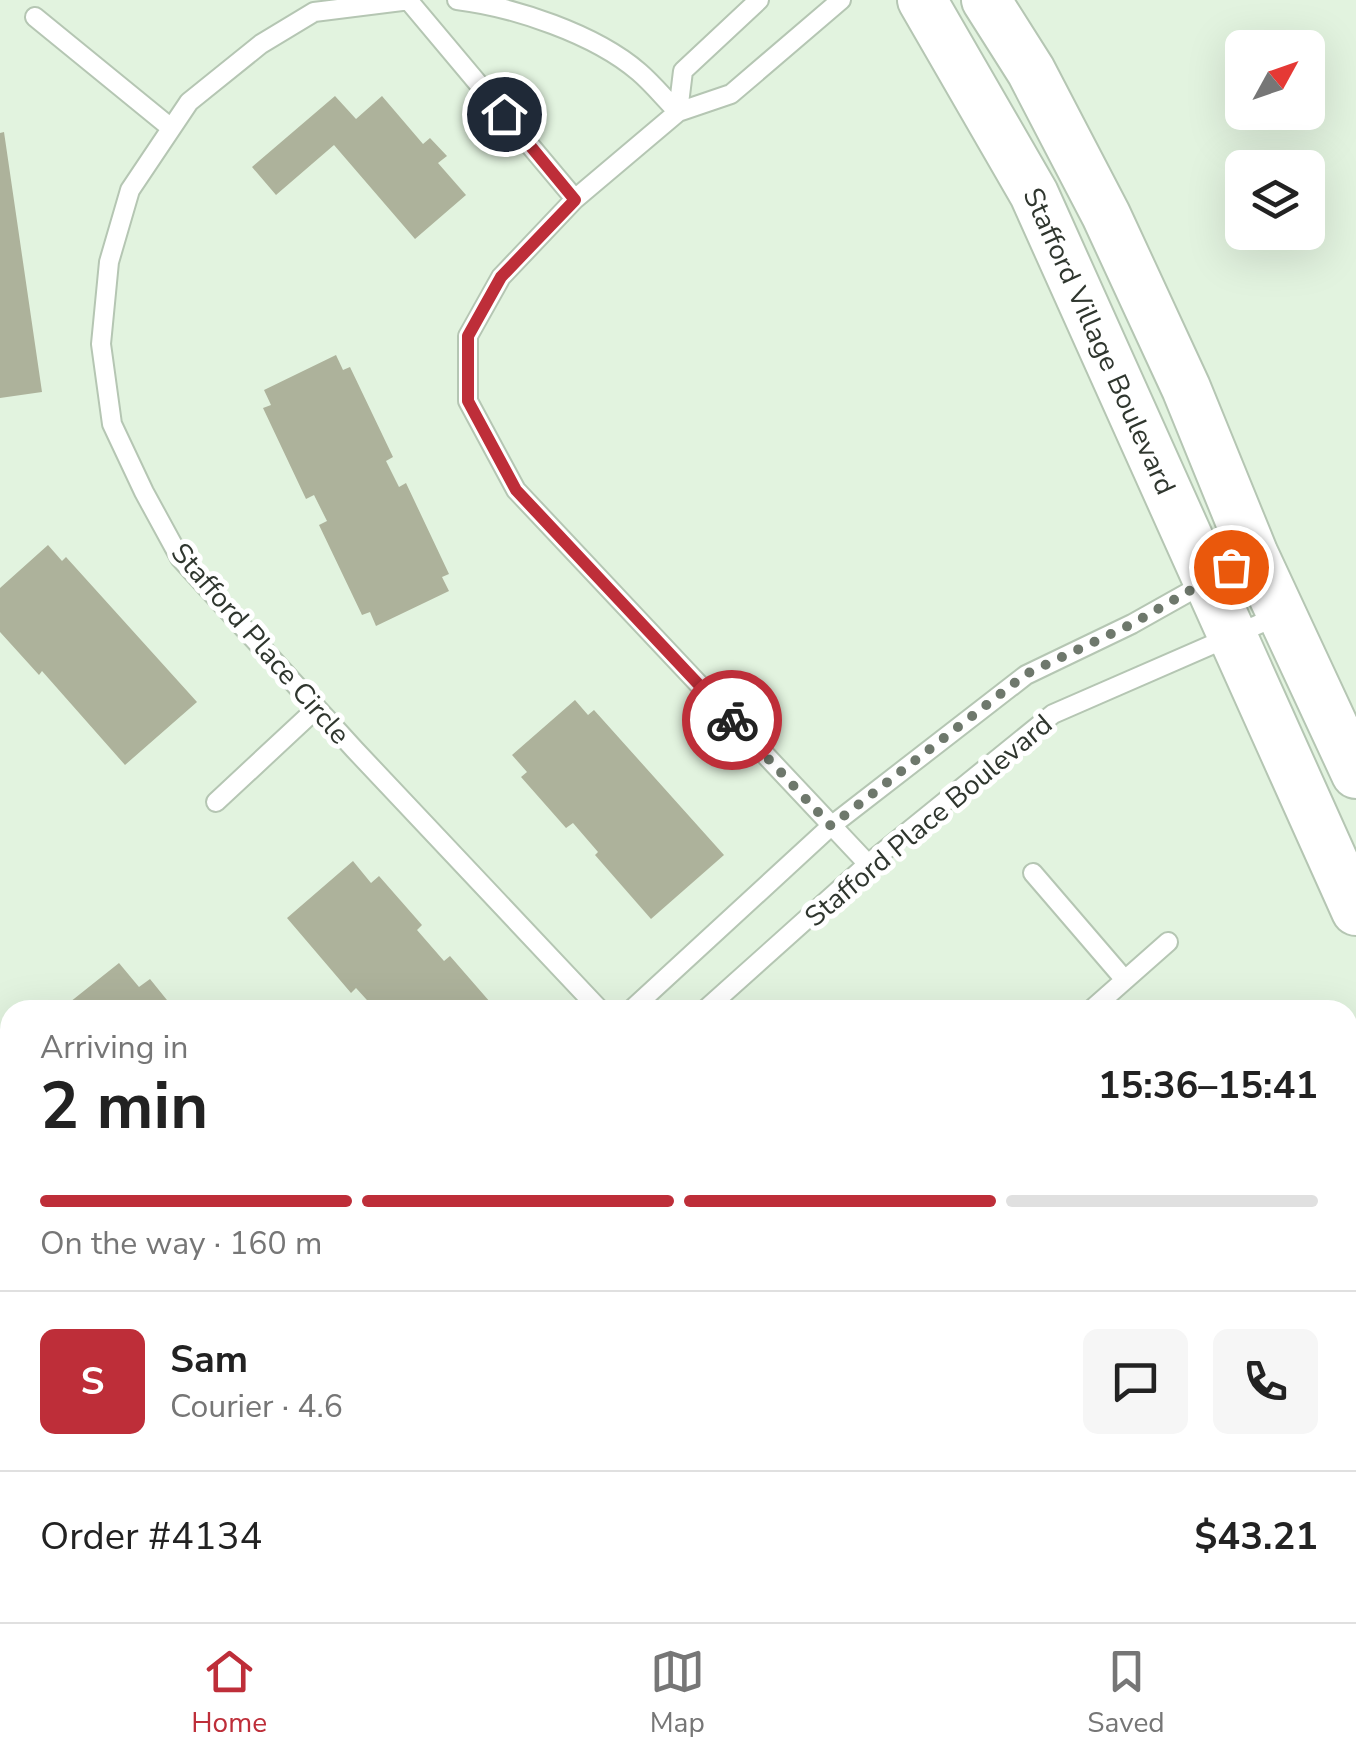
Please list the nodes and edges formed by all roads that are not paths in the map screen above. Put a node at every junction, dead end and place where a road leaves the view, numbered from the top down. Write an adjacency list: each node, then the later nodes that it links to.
1 (409, 0): 9 (lane, Stafford Place Circle); 10 (lane, Stafford Place Circle)
2 (457, 0): 8 (lane)
3 (760, 0): 8 (lane)
4 (842, 0): 8 (lane)
5 (922, 0): 12 (main road, Stafford Village Boulevard)
6 (986, 0): 11 (main road, Stafford Village Boulevard)
7 (35, 17): 9 (lane)
8 (678, 112): 10 (lane)
9 (171, 128): 15 (lane, Stafford Place Circle)
10 (575, 200): 18 (lane)
11 (1254, 556): 12 (lane, Stafford Place Boulevard); 13 (main road, Stafford Village Boulevard)
12 (1208, 579): 14 (main road, Stafford Village Boulevard); 18 (lane, Stafford Place Boulevard)
13 (1281, 614): 14 (lane, Stafford Place Boulevard); 16 (main road, Stafford Village Boulevard)
14 (1232, 634): 19 (lane, Stafford Place Boulevard); 21 (main road, Stafford Village Boulevard)
15 (317, 708): 17 (lane); 24 (lane, Stafford Place Circle)
16 (1356, 774)
17 (216, 802)
18 (831, 826): 19 (lane); 25 (lane, Stafford Place Boulevard)
19 (868, 864): 26 (lane, Stafford Place Boulevard)
20 (1032, 873): 23 (lane)
21 (1356, 911)
22 (1168, 942): 23 (lane)
23 (1125, 980): 27 (lane)
24 (591, 1000)
25 (642, 1000)
26 (716, 1000)
27 (1102, 1000)

